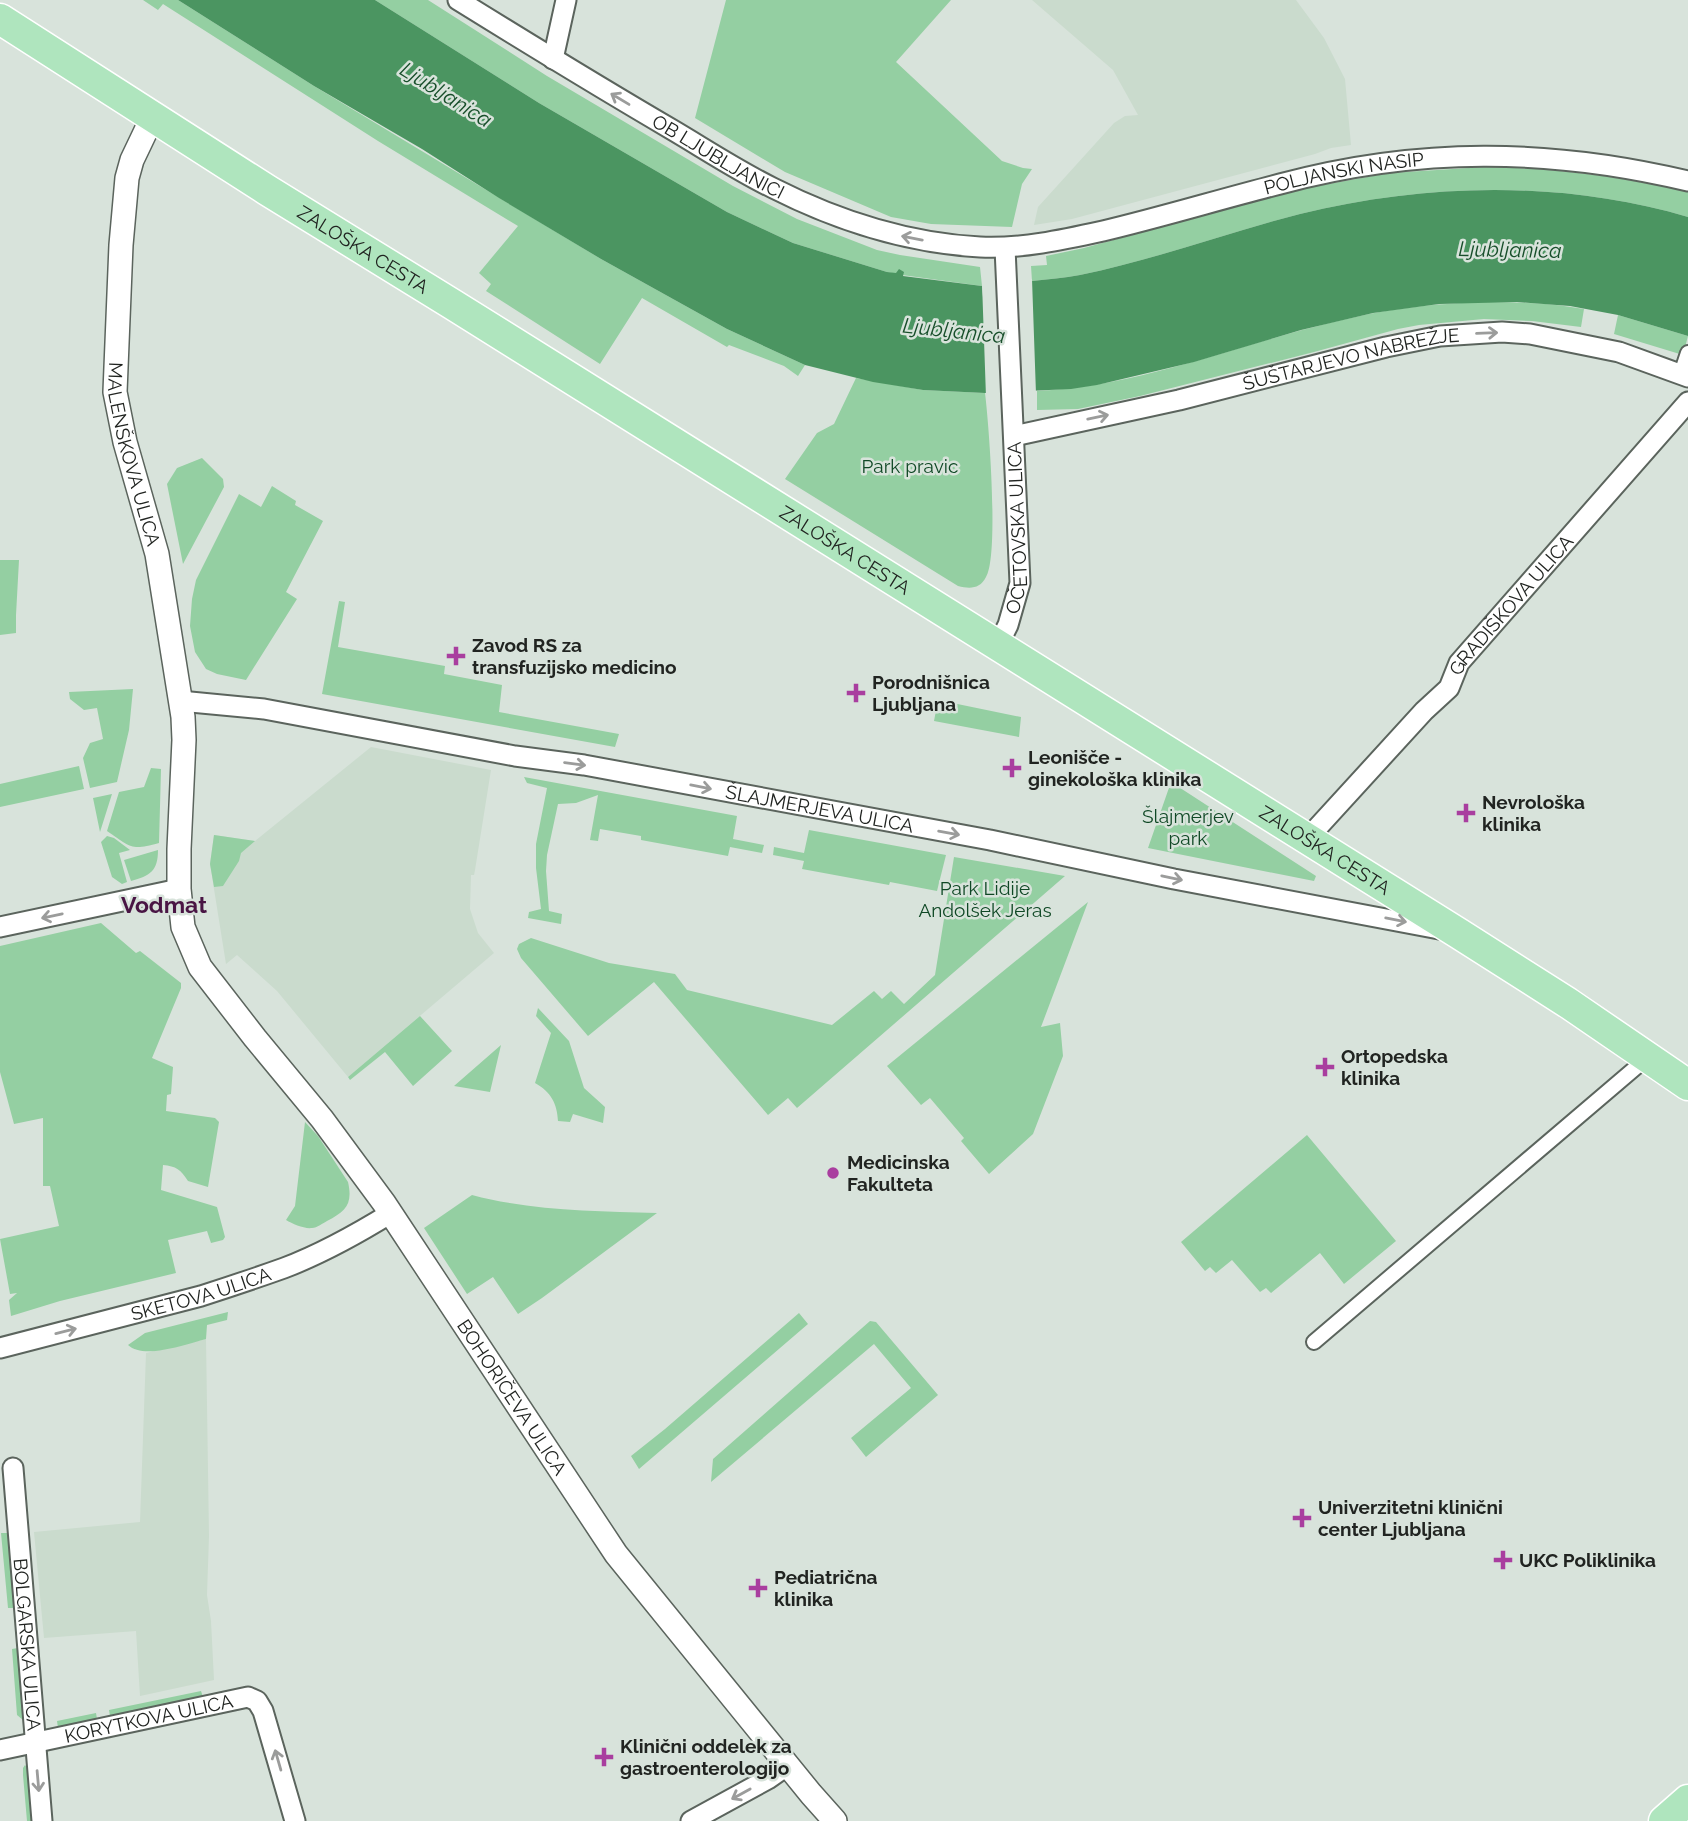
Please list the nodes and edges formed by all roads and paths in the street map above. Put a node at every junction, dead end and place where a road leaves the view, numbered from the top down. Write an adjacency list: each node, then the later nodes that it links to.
1 (458, 0): 4 (street, OB LJUBLJANICI)
2 (566, 0): 4 (street)
3 (0, 19): 5 (main road, ZALOŠKA CESTA)
4 (553, 59): 7 (street, OB LJUBLJANICI, one-way to 4)
5 (153, 116): 11 (main road, ZALOŠKA CESTA); 12 (street, MALENŠKOVA ULICA)
6 (1688, 181): 7 (street, POLJANSKI NASIP)
7 (1005, 248): 10 (street, OČETOVSKA ULICA)
8 (1686, 365): 10 (street, ŠUŠTARJEVO NABREŽJE, one-way to 8)
9 (1688, 402): 13 (street, GRADIŠKOVA ULICA)
10 (1014, 436): 11 (street, OČETOVSKA ULICA)
11 (998, 645): 13 (main road, ZALOŠKA CESTA)
12 (180, 701): 14 (street, MALENŠKOVA ULICA); 16 (street, ŠLAJMERJEVA ULICA, one-way to 16)
13 (1307, 839): 16 (main road, ZALOŠKA CESTA)
14 (179, 889): 15 (street, one-way to 15); 19 (street, BOHORIČEVA ULICA)
15 (0, 927)
16 (1458, 933): 17 (main road, ZALOŠKA CESTA)
17 (1647, 1058): 18 (main road, ZALOŠKA CESTA); 20 (street)
18 (1688, 1085)
19 (391, 1213): 21 (street, SKETOVA ULICA, one-way to 19); 25 (street, BOHORIČEVA ULICA)
20 (1314, 1342)
21 (0, 1348)
22 (13, 1468): 23 (street, BOLGARSKA ULICA)
23 (35, 1742): 24 (street, KORYTKOVA ULICA); 27 (street, BOLGARSKA ULICA, one-way to 27); 28 (street, KORYTKOVA ULICA, one-way to 23)
24 (0, 1749)
25 (788, 1765): 29 (street, one-way to 29); 30 (street, BOHORIČEVA ULICA)
26 (1688, 1800): 31 (main road)
27 (42, 1821)
28 (295, 1821)
29 (691, 1821)
30 (835, 1821)
31 (1664, 1821)

